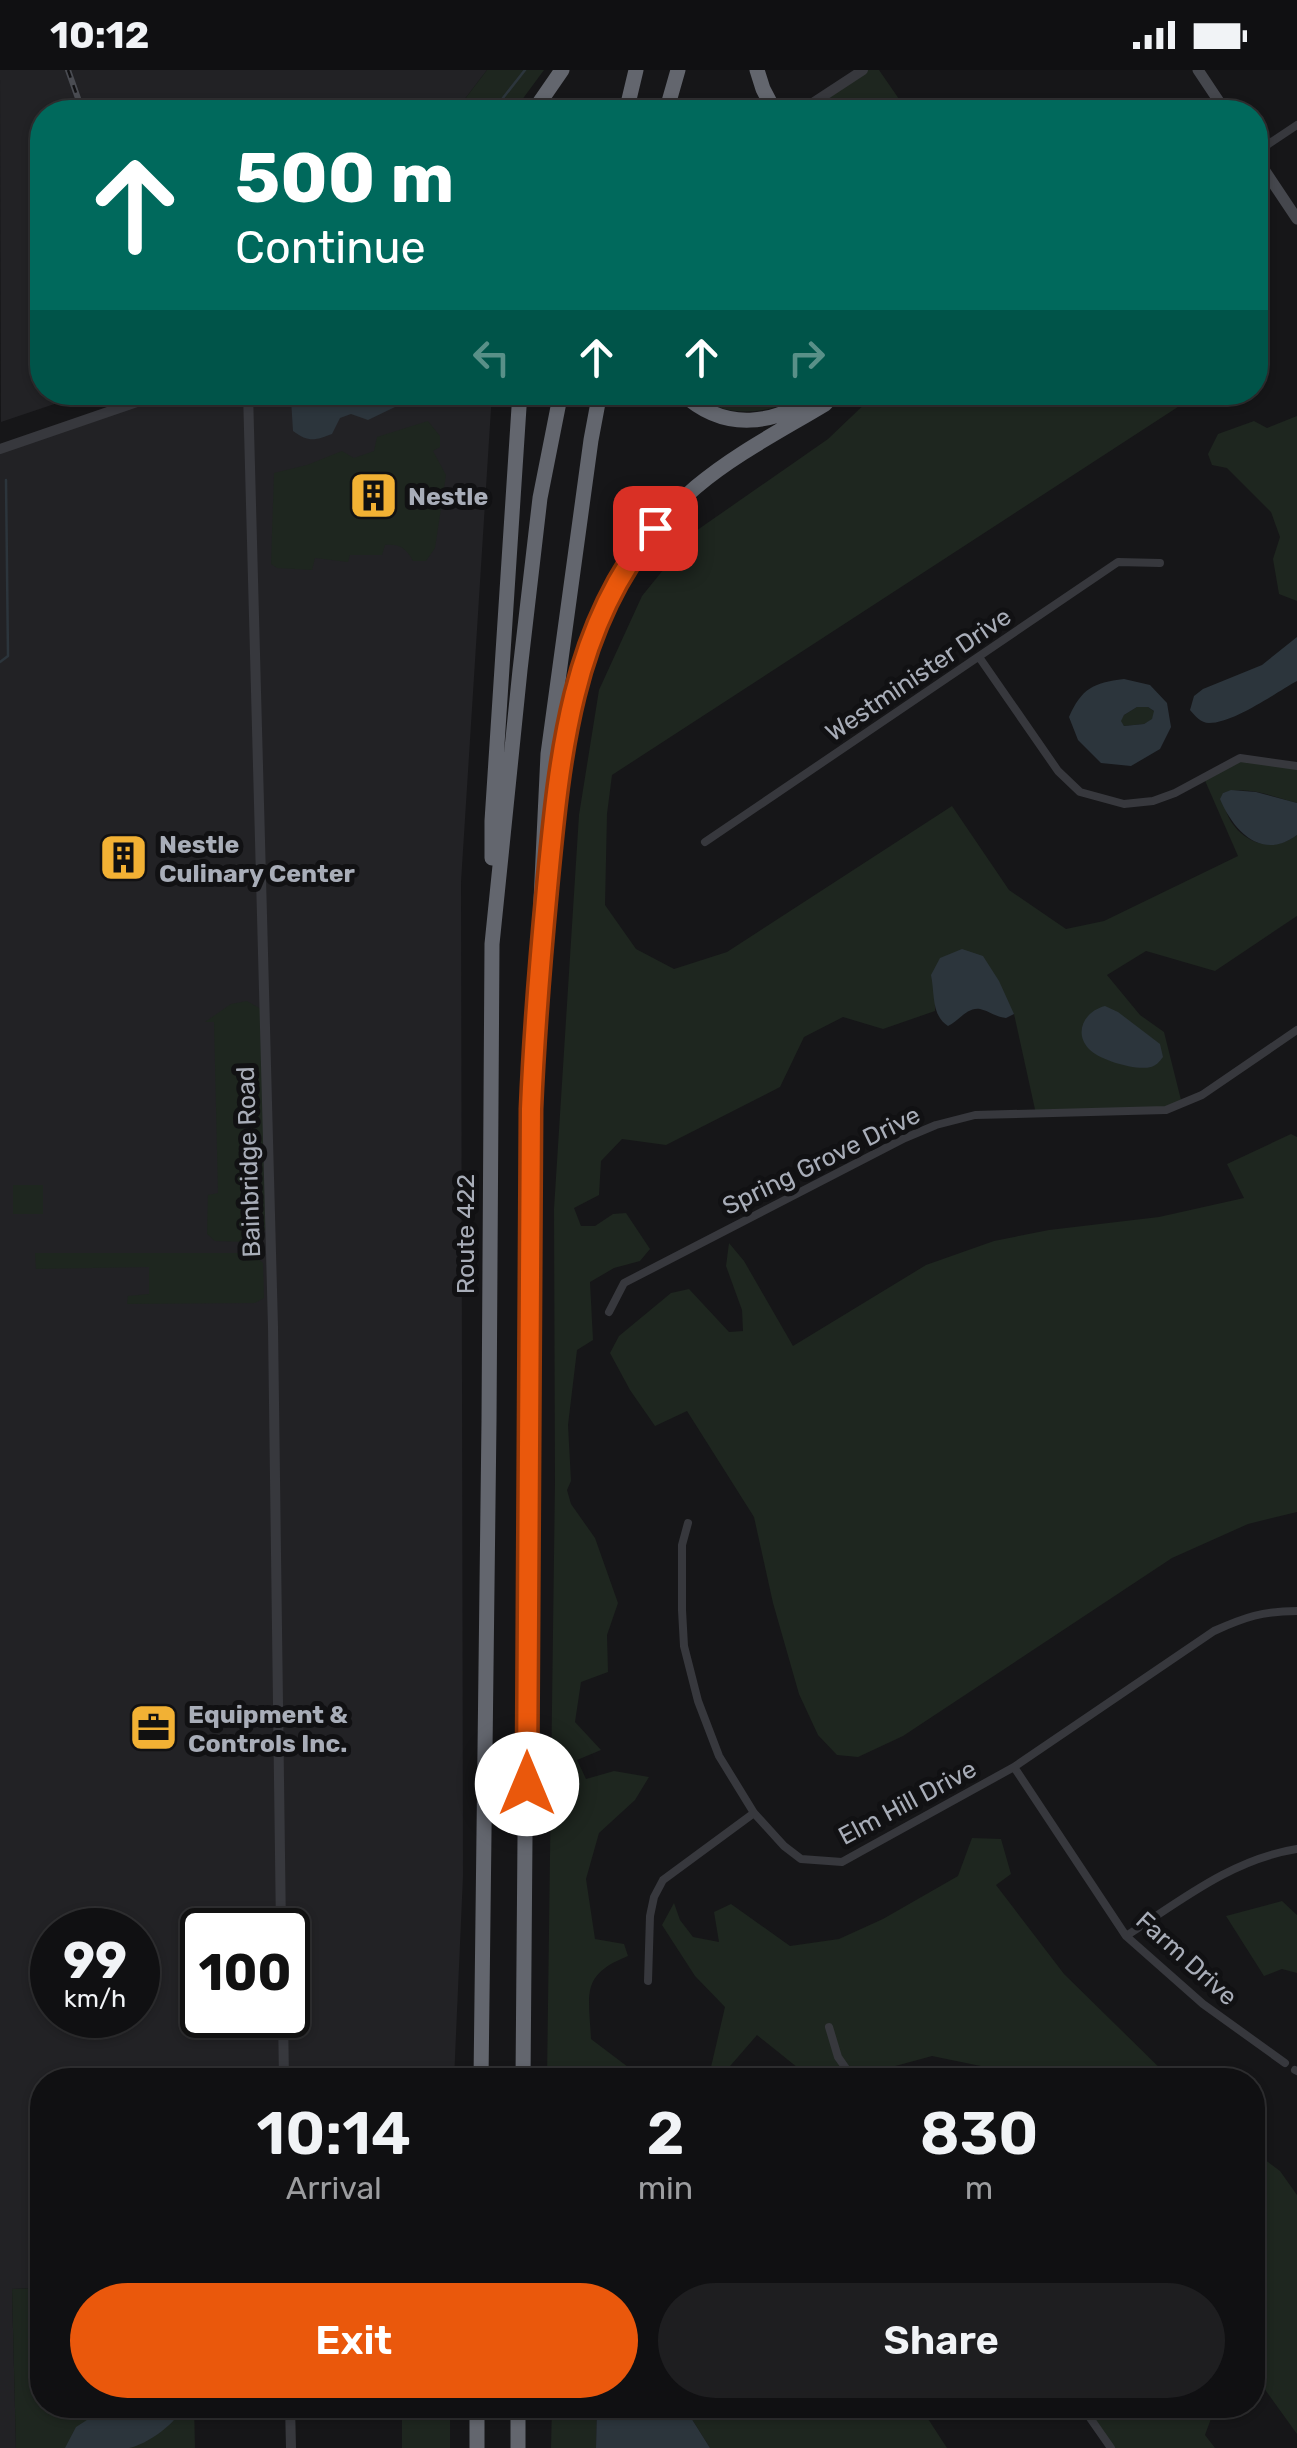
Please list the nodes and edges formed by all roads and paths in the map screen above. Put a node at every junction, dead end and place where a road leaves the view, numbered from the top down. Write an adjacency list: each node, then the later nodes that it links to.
1 (562, 70): 7 (highway)
2 (636, 70): 8 (highway)
3 (758, 70): 10 (highway)
4 (863, 70): 11 (street)
5 (1198, 70): 12 (main road)
6 (677, 73): 9 (highway)
7 (541, 100)
8 (629, 100)
9 (671, 100)
10 (768, 100)
11 (817, 100)
12 (1218, 100)
13 (1297, 125): 14 (street)
14 (1268, 146)
15 (1268, 175): 16 (main road)
16 (1297, 219)
17 (128, 405): 25 (street)
18 (248, 405): 39 (street, Bainbridge Road)
19 (519, 405): 30 (highway)
20 (558, 405): 30 (highway, Route 422)
21 (598, 405): 31 (highway)
22 (694, 405): 23 (highway)
23 (804, 405)
24 (823, 405): 31 (highway)
25 (0, 449)
26 (1160, 563): 27 (street, Westminister Drive)
27 (979, 656): 28 (street); 29 (street, Westminister Drive)
28 (1297, 766)
29 (705, 842)
30 (492, 944): 46 (highway, Route 422)
31 (535, 1019): 47 (highway)
32 (1297, 1030): 33 (street, Spring Grove Drive)
33 (609, 1312)
34 (688, 1523): 37 (street, Elm Hill Drive)
35 (1297, 1611): 36 (street, Elm Hill Drive)
36 (1014, 1767): 37 (street, Elm Hill Drive); 40 (street, Farm Drive)
37 (754, 1813): 41 (street)
38 (1297, 1849): 40 (street)
39 (281, 1908)
40 (1126, 1936): 44 (street, Farm Drive)
41 (648, 1981)
42 (829, 2028): 48 (street)
43 (283, 2038): 45 (street)
44 (1286, 2063)
45 (284, 2068)
46 (482, 2068)
47 (523, 2068)
48 (846, 2068)
49 (290, 2418): 53 (street)
50 (478, 2418): 54 (highway)
51 (518, 2418): 55 (highway)
52 (1090, 2418): 56 (street)
53 (291, 2448)
54 (477, 2448)
55 (518, 2448)
56 (1110, 2448)

